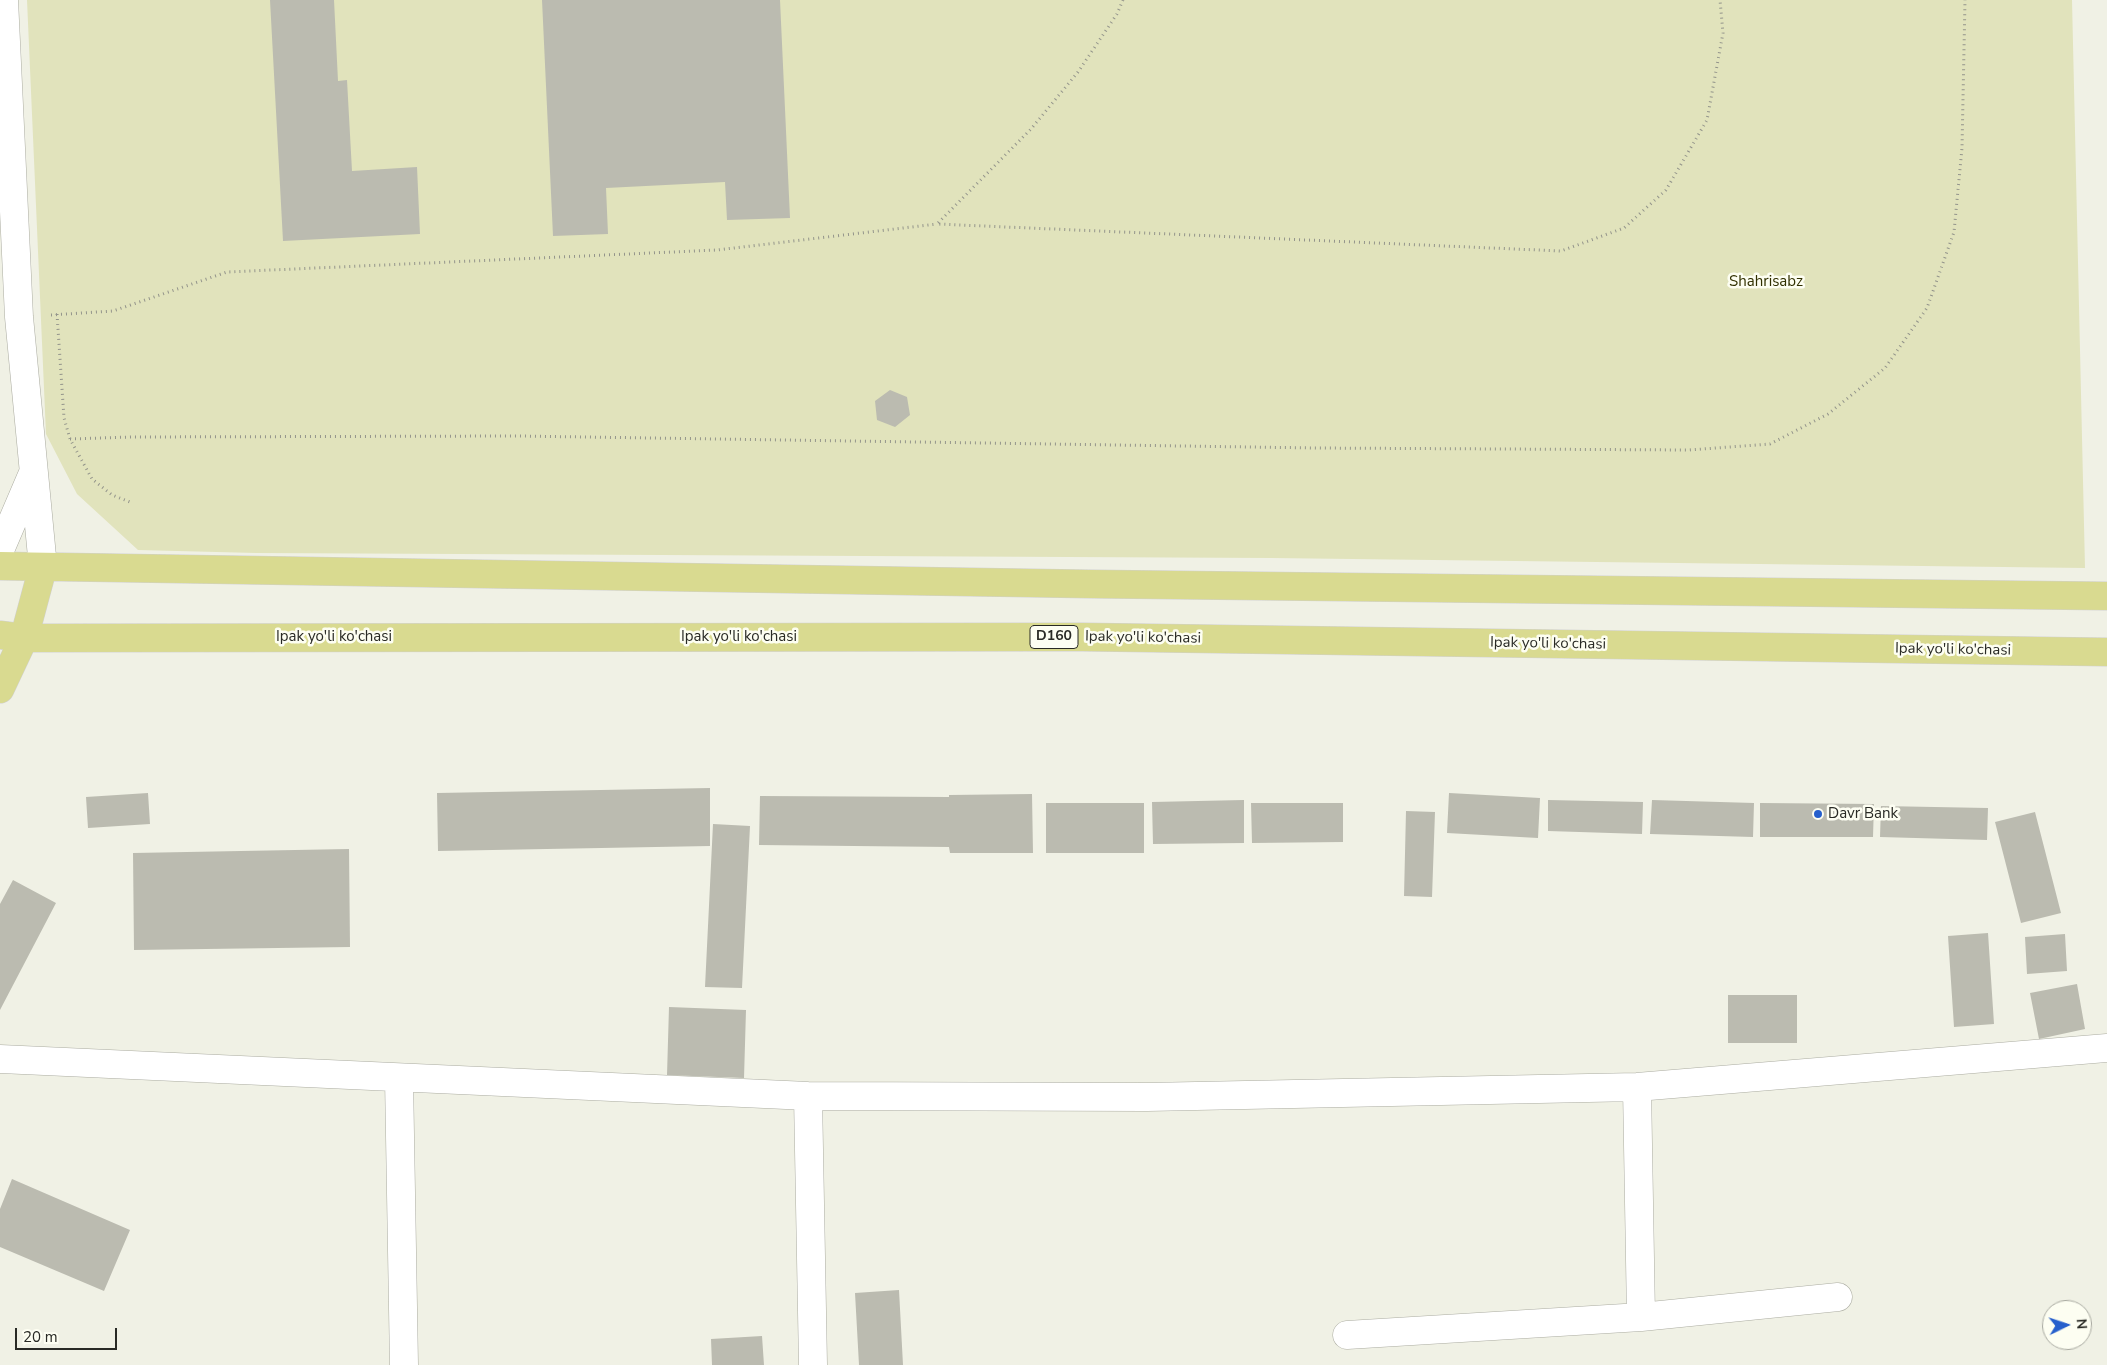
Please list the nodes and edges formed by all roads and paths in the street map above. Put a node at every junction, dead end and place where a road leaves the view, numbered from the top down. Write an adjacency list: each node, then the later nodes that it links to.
1 (4, 0): 7 (street)
2 (1123, 0): 5 (path)
3 (1720, 0): 5 (path)
4 (1966, 0): 8 (path)
5 (937, 224): 6 (path)
6 (58, 314): 7 (path); 8 (path)
7 (20, 317): 9 (street)
8 (70, 439): 10 (path)
9 (34, 469): 11 (street); 13 (street)
10 (130, 502)
11 (0, 550)
12 (0, 566): 13 (main road)
13 (43, 566): 14 (main road); 15 (main road)
14 (2107, 596)
15 (12, 636): 16 (main road, Ipak yo'li ko'chasi / D160); 17 (main road)
16 (2107, 652)
17 (0, 689)
18 (2107, 1048): 21 (street)
19 (0, 1060): 20 (street)
20 (399, 1078): 22 (street); 26 (street)
21 (1637, 1087): 22 (street); 24 (street)
22 (808, 1096): 27 (street)
23 (1838, 1297): 24 (street)
24 (1641, 1317): 25 (street)
25 (1347, 1335)
26 (404, 1365)
27 (813, 1365)

